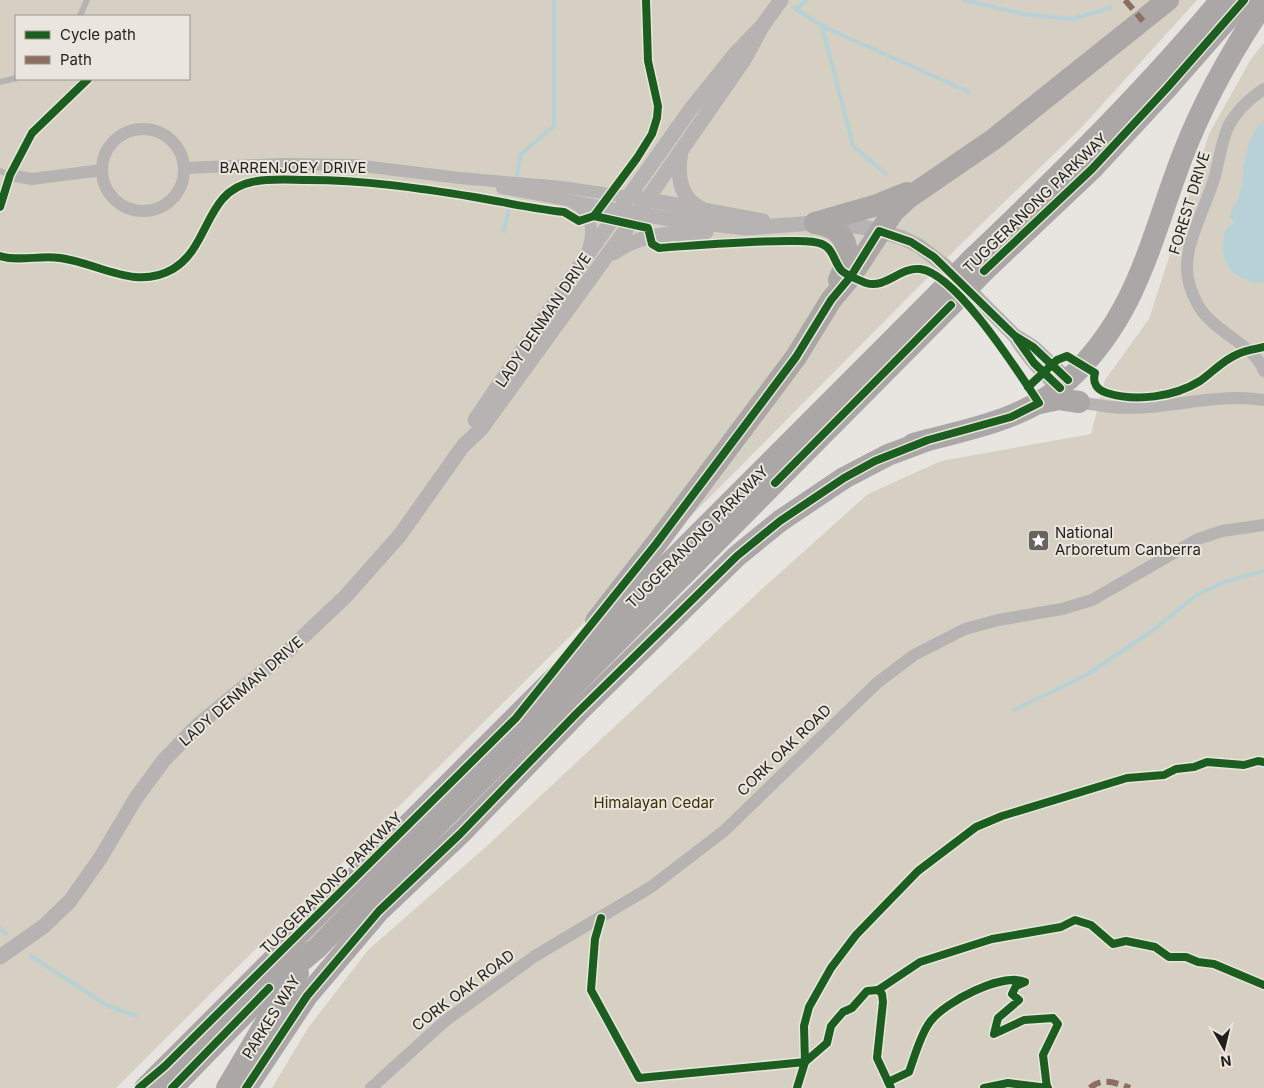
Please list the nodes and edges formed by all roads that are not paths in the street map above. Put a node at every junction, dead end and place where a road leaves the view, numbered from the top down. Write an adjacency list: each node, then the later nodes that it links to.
1 (87, 0): 7 (lane)
2 (781, 0): 8 (street, LADY DENMAN DRIVE)
3 (1168, 0): 16 (highway)
4 (1222, 0): 29 (highway, TUGGERANONG PARKWAY)
5 (1244, 0): 29 (highway, TUGGERANONG PARKWAY)
6 (1264, 3): 33 (highway)
7 (80, 15)
8 (763, 25): 12 (street, LADY DENMAN DRIVE); 18 (street, LADY DENMAN DRIVE)
9 (15, 78): 10 (lane)
10 (0, 82)
11 (1264, 89): 32 (street, FOREST DRIVE)
12 (681, 150): 19 (street, LADY DENMAN DRIVE); 21 (street)
13 (185, 168): 14 (street); 14 (street); 17 (street, BARRENJOEY DRIVE)
14 (102, 170): 15 (street)
15 (5, 173)
16 (938, 177): 24 (highway); 26 (highway)
17 (460, 178): 18 (street, BARRENJOEY DRIVE); 20 (street, BARRENJOEY DRIVE)
18 (630, 197): 19 (street); 22 (street, LADY DENMAN DRIVE)
19 (646, 200): 21 (street); 23 (street, LADY DENMAN DRIVE)
20 (568, 201): 22 (street, BARRENJOEY DRIVE); 28 (street)
21 (703, 209): 24 (street)
22 (621, 210): 23 (street, BARRENJOEY DRIVE); 28 (street, LADY DENMAN DRIVE)
23 (638, 213): 25 (street); 27 (street, LADY DENMAN DRIVE)
24 (805, 223): 25 (street); 26 (street); 31 (highway)
25 (762, 228): 27 (street)
26 (879, 231): 31 (highway); 33 (street)
27 (605, 258): 38 (street, LADY DENMAN DRIVE)
28 (583, 261): 38 (street, LADY DENMAN DRIVE)
29 (978, 265): 30 (highway, TUGGERANONG PARKWAY, bridge)
30 (945, 299): 40 (highway, TUGGERANONG PARKWAY); 41 (highway, TUGGERANONG PARKWAY)
31 (831, 300): 41 (highway)
32 (1264, 371)
33 (1064, 384): 35 (highway); 36 (street); 36 (street)
34 (1264, 397): 36 (street)
35 (1039, 404): 36 (highway); 37 (highway)
36 (1088, 404)
37 (928, 440): 40 (highway); 49 (highway)
38 (463, 446): 43 (street, LADY DENMAN DRIVE)
39 (1264, 525): 50 (street, CORK OAK ROAD)
40 (580, 678): 42 (highway, TUGGERANONG PARKWAY)
41 (516, 718): 44 (highway, TUGGERANONG PARKWAY)
42 (317, 948): 47 (highway); 48 (highway, PARKES WAY)
43 (0, 956)
44 (165, 1066): 45 (highway); 46 (highway)
45 (140, 1088)
46 (145, 1088)
47 (172, 1088)
48 (227, 1088)
49 (246, 1088)
50 (370, 1088)

